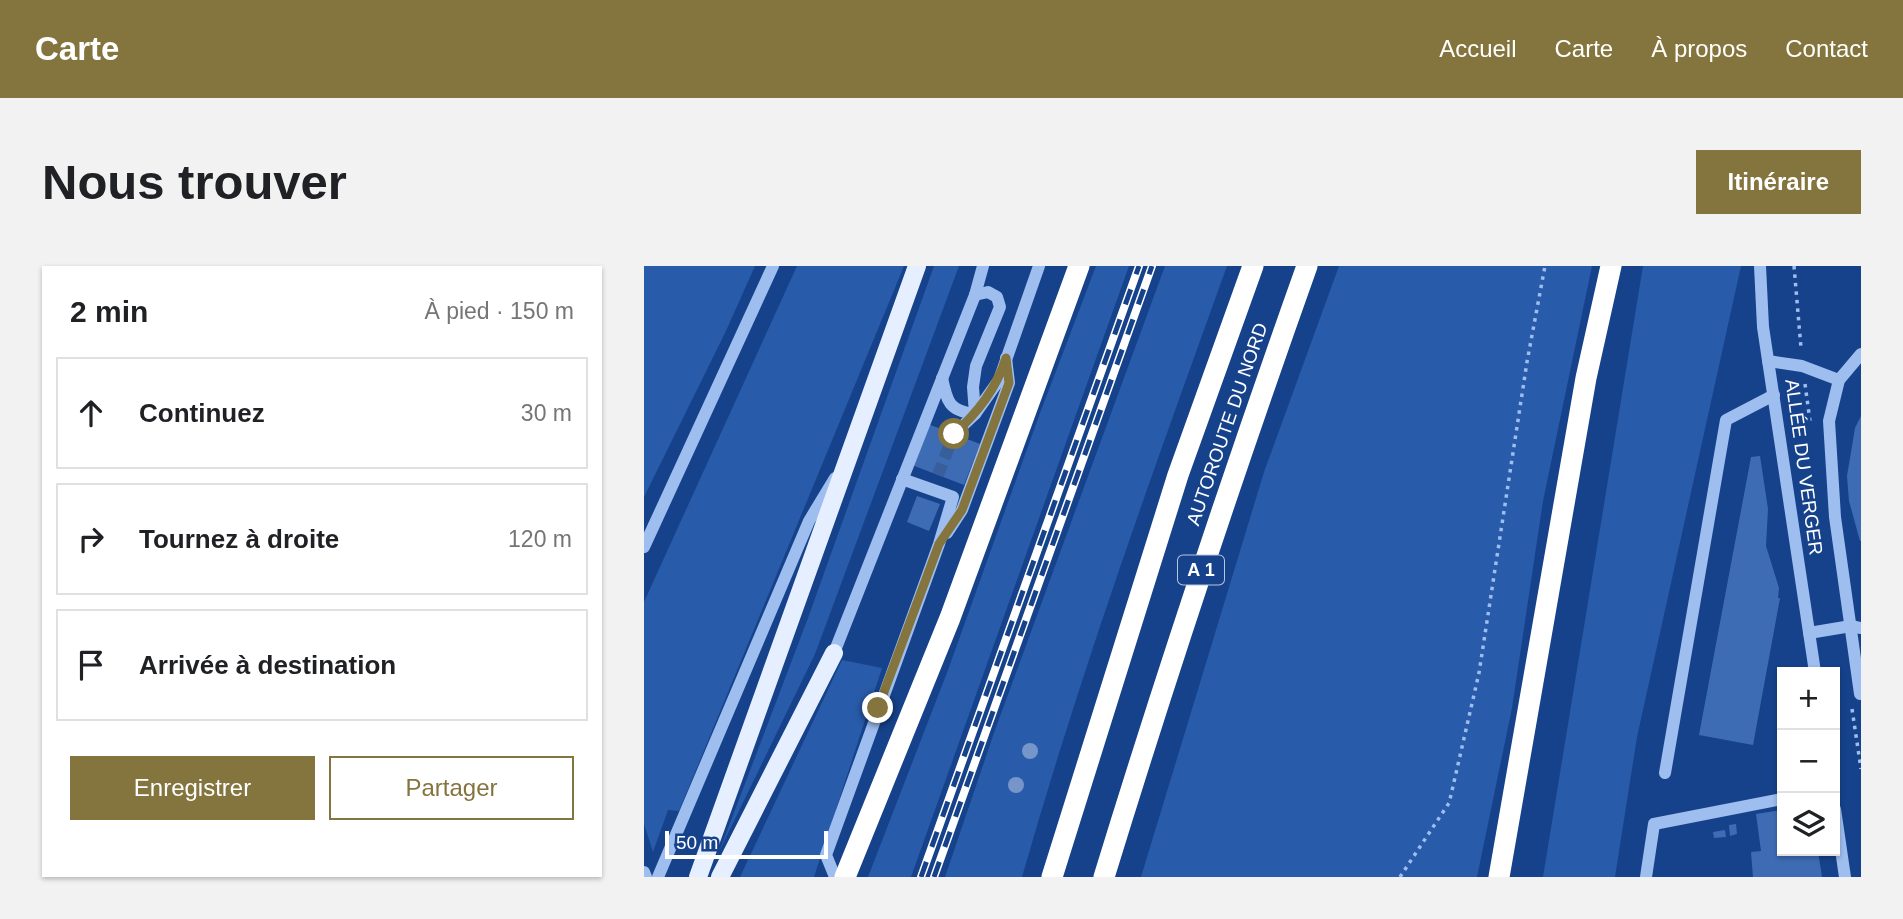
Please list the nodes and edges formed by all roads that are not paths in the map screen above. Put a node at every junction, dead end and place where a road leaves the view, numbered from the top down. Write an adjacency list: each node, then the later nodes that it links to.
1 (773, 266): 24 (street)
2 (918, 266): 19 (main road)
3 (983, 266): 10 (street)
4 (1039, 266): 12 (street)
5 (1079, 266): 37 (highway)
6 (1253, 266): 38 (highway, AUTOROUTE DU NORD / A 1)
7 (1307, 266): 39 (highway, AUTOROUTE DU NORD / A 1)
8 (1611, 266): 40 (highway)
9 (1760, 266): 13 (street, ALLÉE DU VERGER)
10 (975, 295): 14 (street); 17 (street)
11 (1861, 354): 15 (street)
12 (1006, 358): 17 (street); 23 (street)
13 (1768, 361): 15 (street); 16 (street, ALLÉE DU VERGER)
14 (942, 377): 17 (street); 21 (street)
15 (1839, 380): 25 (street)
16 (1774, 395): 26 (street, ALLÉE DU VERGER); 30 (street)
17 (975, 414): 18 (street)
18 (954, 434)
19 (851, 453): 33 (street); 34 (main road)
20 (938, 475): 22 (street)
21 (902, 479): 22 (street); 27 (street)
22 (933, 490): 23 (street)
23 (939, 544): 36 (street)
24 (644, 547)
25 (1856, 627): 26 (street); 29 (street)
26 (1809, 633): 28 (street, ALLÉE DU VERGER)
27 (834, 653): 35 (main road)
28 (1814, 667)
29 (1860, 694)
30 (1665, 772)
31 (1777, 800): 41 (street)
32 (1840, 842): 42 (street)
33 (658, 877)
34 (698, 877)
35 (720, 877)
36 (835, 877)
37 (845, 877)
38 (1052, 877)
39 (1104, 877)
40 (1499, 877)
41 (1646, 877)
42 (1845, 877)

